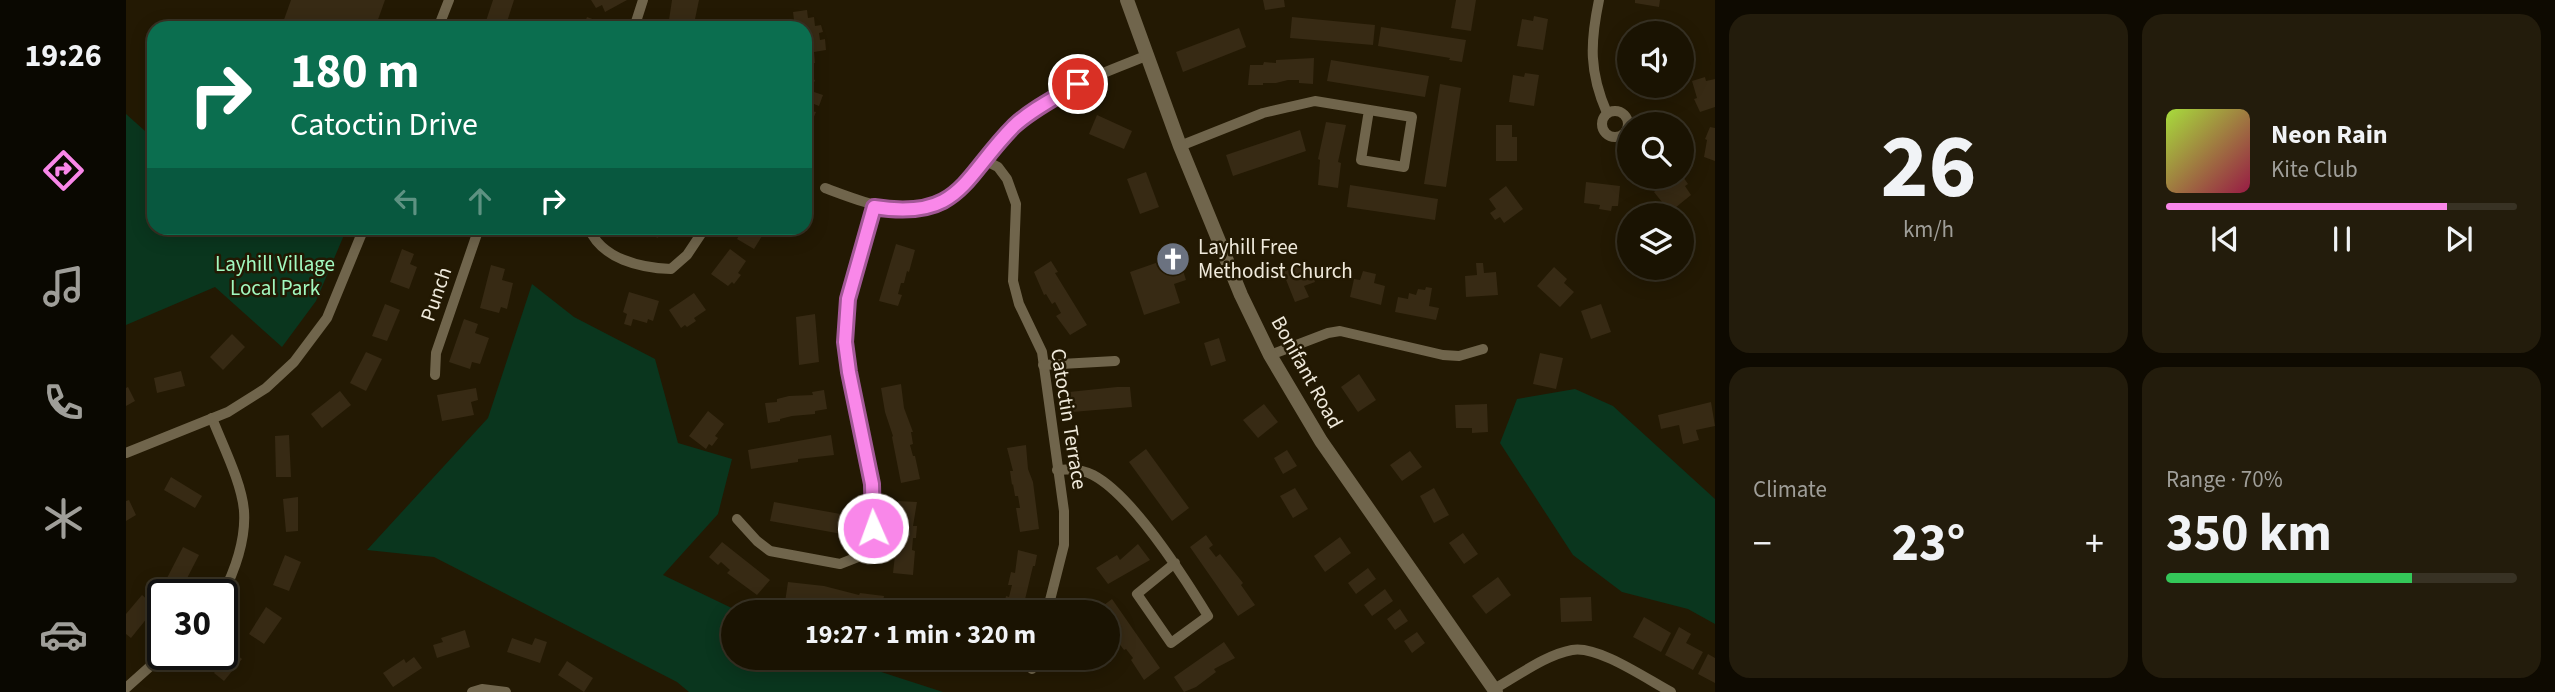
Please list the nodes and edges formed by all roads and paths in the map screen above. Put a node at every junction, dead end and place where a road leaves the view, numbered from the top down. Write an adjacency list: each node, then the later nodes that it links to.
1 (449, 0): 5 (street)
2 (643, 0): 6 (street)
3 (1126, 0): 7 (main road, Bonifant Road)
4 (1599, 0): 9 (street)
5 (441, 21)
6 (636, 21)
7 (1146, 56): 10 (main road, Bonifant Road); 11 (street)
8 (1369, 110): 8 (street); 10 (street)
9 (1607, 113)
10 (1180, 146): 19 (main road, Bonifant Road)
11 (986, 161): 13 (street); 21 (street, Catoctin Terrace)
12 (825, 188): 13 (street)
13 (874, 207): 26 (street)
14 (361, 235): 23 (street)
15 (477, 235): 22 (street, Punch)
16 (593, 235): 17 (street)
17 (700, 235)
18 (1483, 349): 19 (street)
19 (1270, 355): 32 (main road, Bonifant Road)
20 (1115, 360): 21 (street)
21 (1043, 365): 25 (street, Catoctin Terrace)
22 (435, 375)
23 (212, 418): 24 (street); 28 (street)
24 (126, 453)
25 (1057, 470): 27 (street); 29 (street, Catoctin Terrace)
26 (737, 519)
27 (1175, 563): 27 (street)
28 (228, 579)
29 (1050, 600)
30 (147, 669): 31 (street)
31 (126, 688)
32 (1495, 691): 35 (street)
33 (472, 692): 34 (street)
34 (506, 692)
35 (1671, 692)

